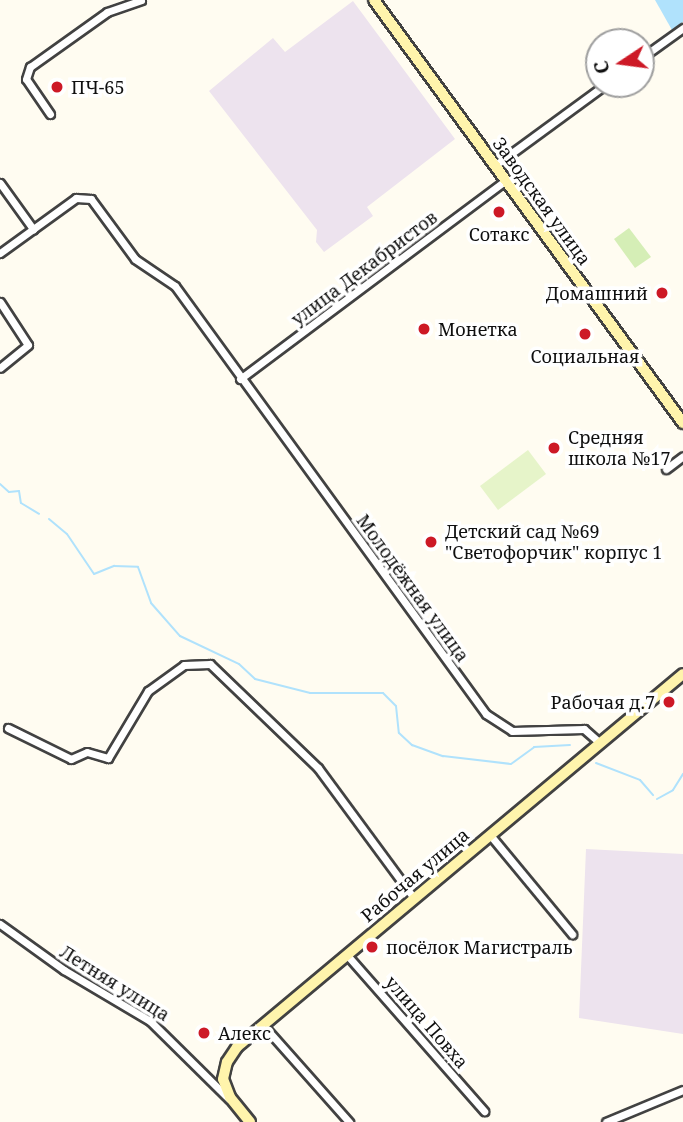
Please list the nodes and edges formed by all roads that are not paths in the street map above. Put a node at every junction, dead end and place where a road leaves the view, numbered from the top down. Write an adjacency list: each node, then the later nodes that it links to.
1 (141, 0): 6 (street)
2 (374, 0): 7 (street, Заводская улица)
3 (683, 28): 4 (street)
4 (655, 48)
5 (587, 98): 7 (street)
6 (50, 114)
7 (495, 166): 8 (street, Заводская улица)
8 (505, 181): 14 (street, улица Декабристов); 15 (street, Заводская улица)
9 (0, 183): 10 (street)
10 (33, 229): 11 (street, Молодёжная улица); 14 (street, Молодёжная улица)
11 (0, 253)
12 (0, 302): 13 (street)
13 (0, 368)
14 (240, 379): 20 (street, Молодёжная улица)
15 (683, 423)
16 (683, 456): 17 (street)
17 (666, 469)
18 (683, 674): 20 (street, Рабочая улица)
19 (8, 728): 22 (street)
20 (600, 743): 21 (street, Рабочая улица)
21 (490, 835): 22 (street, Рабочая улица); 24 (street)
22 (414, 898): 25 (street, Рабочая улица)
23 (0, 924): 28 (street, Летняя улица)
24 (572, 934)
25 (347, 955): 26 (street, Рабочая улица); 29 (street, улица Повха)
26 (263, 1025): 28 (street, Рабочая улица); 31 (street)
27 (683, 1090): 32 (street)
28 (235, 1106): 30 (street, Рабочая улица)
29 (484, 1111)
30 (250, 1122)
31 (349, 1122)
32 (606, 1122)

